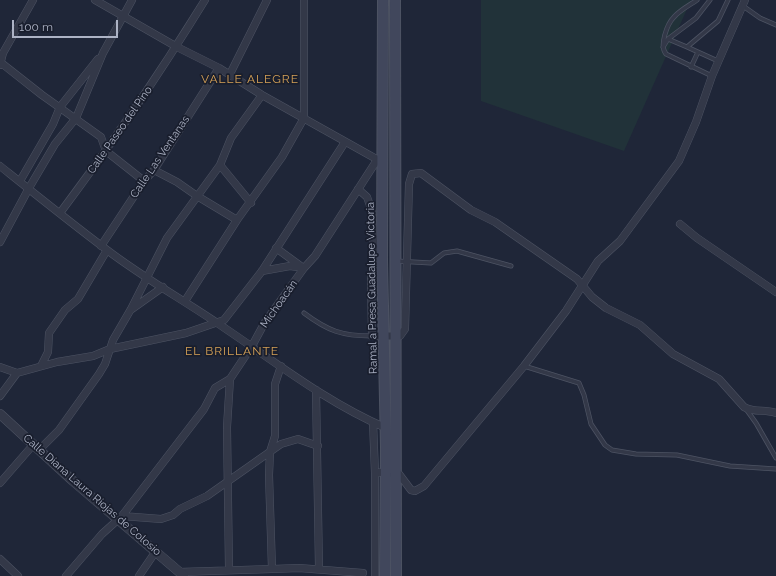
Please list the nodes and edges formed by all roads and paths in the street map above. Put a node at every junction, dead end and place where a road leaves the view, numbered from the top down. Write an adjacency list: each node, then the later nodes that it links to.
1 (33, 0): 22 (street)
2 (95, 0): 13 (street)
3 (132, 0): 13 (street)
4 (205, 0): 16 (street, Calle Paseo del Pino)
5 (267, 0): 25 (street)
6 (304, 0): 30 (street)
7 (383, 0): 33 (main road, Ramal a Presa Guadalupe Victoria)
8 (395, 0): 49 (main road, Ramal a Presa Guadalupe Victoria)
9 (697, 0): 18 (lane)
10 (710, 0): 15 (lane)
11 (728, 0): 17 (lane)
12 (744, 3): 14 (lane); 21 (street)
13 (123, 17): 16 (street); 20 (street)
14 (776, 25)
15 (668, 39): 17 (lane); 18 (lane)
16 (177, 47): 24 (street); 32 (street, Calle Paseo del Pino)
17 (687, 47): 19 (lane)
18 (663, 48): 23 (lane)
19 (698, 52): 21 (lane); 23 (lane)
20 (103, 53): 28 (street); 29 (street)
21 (718, 61): 26 (street)
22 (0, 63): 28 (street)
23 (691, 67): 26 (lane)
24 (219, 68): 25 (street); 36 (street, Calle Las Ventanas)
25 (230, 74): 27 (street)
26 (712, 76): 55 (street)
27 (262, 95): 30 (street); 34 (street)
28 (60, 107): 29 (street); 37 (street)
29 (76, 118): 32 (street); 39 (street)
30 (304, 118): 31 (street); 42 (street)
31 (345, 142): 33 (street); 48 (street)
32 (106, 151): 38 (street); 43 (street, Calle Paseo del Pino)
33 (380, 161): 40 (street, Michoacán); 63 (main road, Ramal a Presa Guadalupe Victoria)
34 (220, 165): 41 (street); 42 (street)
35 (0, 166): 37 (street)
36 (154, 170): 38 (street, Calle Las Ventanas); 41 (street)
37 (20, 181): 39 (street)
38 (144, 181): 47 (street, Calle Las Ventanas)
39 (28, 188): 43 (street); 46 (street)
40 (358, 189): 52 (street, Michoacán); 62 (street)
41 (197, 196): 44 (street); 54 (street)
42 (251, 203): 44 (street)
43 (60, 213): 47 (street)
44 (237, 220): 58 (street)
45 (680, 224): 57 (street)
46 (0, 242)
47 (104, 248): 54 (street); 67 (street, Calle Las Ventanas)
48 (276, 248): 52 (street); 53 (street)
49 (396, 261): 50 (lane); 64 (main road, Ramal a Presa Guadalupe Victoria)
50 (407, 262): 51 (lane); 55 (street); 64 (street)
51 (511, 266)
52 (304, 268): 53 (street); 65 (street, Michoacán)
53 (262, 271): 61 (street)
54 (146, 278): 56 (street); 59 (street)
55 (584, 286): 69 (street); 75 (street)
56 (163, 288): 58 (street); 59 (street)
57 (776, 292)
58 (185, 301): 61 (street)
59 (131, 309): 66 (street)
60 (304, 313): 62 (lane)
61 (216, 322): 65 (street); 66 (street)
62 (372, 336): 63 (street)
63 (383, 337): 64 (street); 79 (main road, Ramal a Presa Guadalupe Victoria)
64 (394, 337): 85 (main road, Ramal a Presa Guadalupe Victoria)
65 (252, 346): 68 (street); 72 (street, Michoacán)
66 (110, 349): 67 (street); 81 (street)
67 (41, 366): 71 (street)
68 (282, 366): 73 (street); 82 (street)
69 (524, 366): 84 (lane); 85 (street)
70 (0, 367): 71 (street)
71 (17, 373): 74 (street)
72 (230, 379): 87 (street); 89 (street, Michoacán)
73 (316, 390): 78 (street); 80 (street)
74 (0, 396)
75 (744, 407): 76 (street); 83 (lane)
76 (776, 413)
77 (0, 414): 81 (street, Calle Diana Laura Riojas de Colosio)
78 (373, 422): 79 (street); 86 (street)
79 (386, 428): 86 (main road, Ramal a Presa Guadalupe Victoria)
80 (318, 446): 82 (street); 95 (street)
81 (36, 447): 88 (street); 89 (street, Calle Diana Laura Riojas de Colosio)
82 (270, 452): 87 (street); 94 (street)
83 (776, 458)
84 (776, 469)
85 (396, 472): 86 (street); 106 (main road, Ramal a Presa Guadalupe Victoria)
86 (380, 473): 91 (main road, Ramal a Presa Guadalupe Victoria); 93 (street)
87 (228, 480): 89 (street); 96 (street)
88 (0, 483)
89 (120, 518): 90 (street, Calle Diana Laura Riojas de Colosio); 101 (street, Michoacán)
90 (156, 551): 98 (street, Calle Diana Laura Riojas de Colosio); 102 (street)
91 (385, 555): 93 (street); 105 (main road, Ramal a Presa Guadalupe Victoria)
92 (0, 559): 100 (street)
93 (375, 564): 99 (street); 104 (street)
94 (272, 569): 96 (street); 97 (street)
95 (319, 569): 97 (street); 99 (street)
96 (229, 570): 98 (street)
97 (288, 570): 103 (street)
98 (181, 574)
99 (361, 574)
100 (18, 576)
101 (66, 576)
102 (139, 576)
103 (281, 576)
104 (375, 576)
105 (385, 576)
106 (396, 576)

